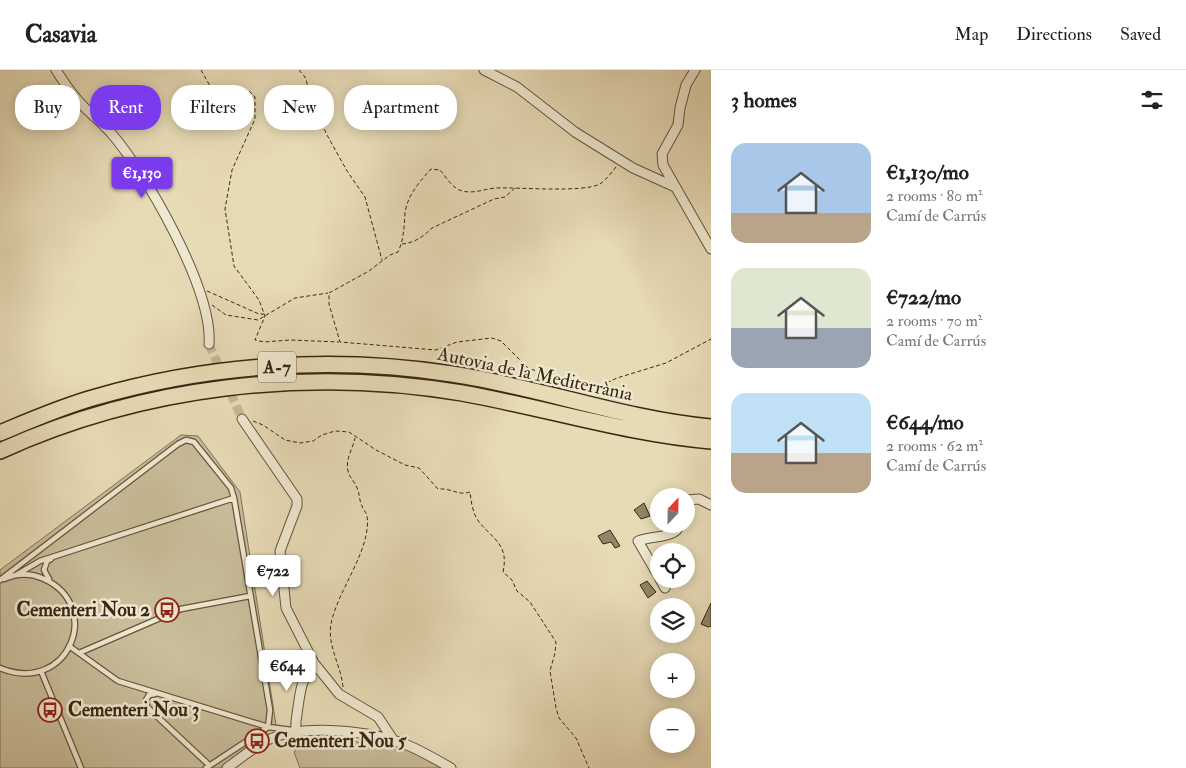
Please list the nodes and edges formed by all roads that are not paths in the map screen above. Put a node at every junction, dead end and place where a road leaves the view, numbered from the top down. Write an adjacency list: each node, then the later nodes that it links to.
1 (56, 70): 8 (street)
2 (484, 70): 6 (street)
3 (685, 70): 5 (lane)
4 (695, 70): 5 (street)
5 (690, 79): 6 (street)
6 (675, 187): 7 (street)
7 (711, 249)
8 (209, 344)
9 (560, 397): 10 (highway); 12 (highway, Autovia de la Mediterrània / A-7); 13 (highway, Autovia de la Mediterrània / A-7)
10 (711, 417)
11 (242, 419): 28 (street)
12 (711, 427)
13 (0, 433)
14 (711, 441): 15 (highway, Autovia de la Mediterrània / A-7)
15 (0, 451)
16 (234, 498): 20 (lane); 23 (lane); 25 (lane)
17 (695, 500): 18 (street)
18 (711, 505)
19 (674, 533): 21 (street)
20 (59, 555): 22 (lane); 24 (lane)
21 (650, 562)
22 (16, 575): 23 (lane); 24 (lane)
23 (0, 580)
24 (51, 582): 26 (lane)
25 (250, 596): 27 (lane); 32 (lane)
26 (70, 646): 27 (lane); 30 (lane)
27 (79, 654): 31 (lane)
28 (314, 663): 33 (street); 34 (street)
29 (0, 668): 30 (lane)
30 (41, 671): 36 (lane)
31 (157, 693): 32 (lane); 35 (lane)
32 (268, 727): 33 (lane); 35 (lane)
33 (296, 731): 34 (street); 37 (street)
34 (394, 741): 38 (street)
35 (207, 767)
36 (81, 768)
37 (227, 768)
38 (451, 768)

